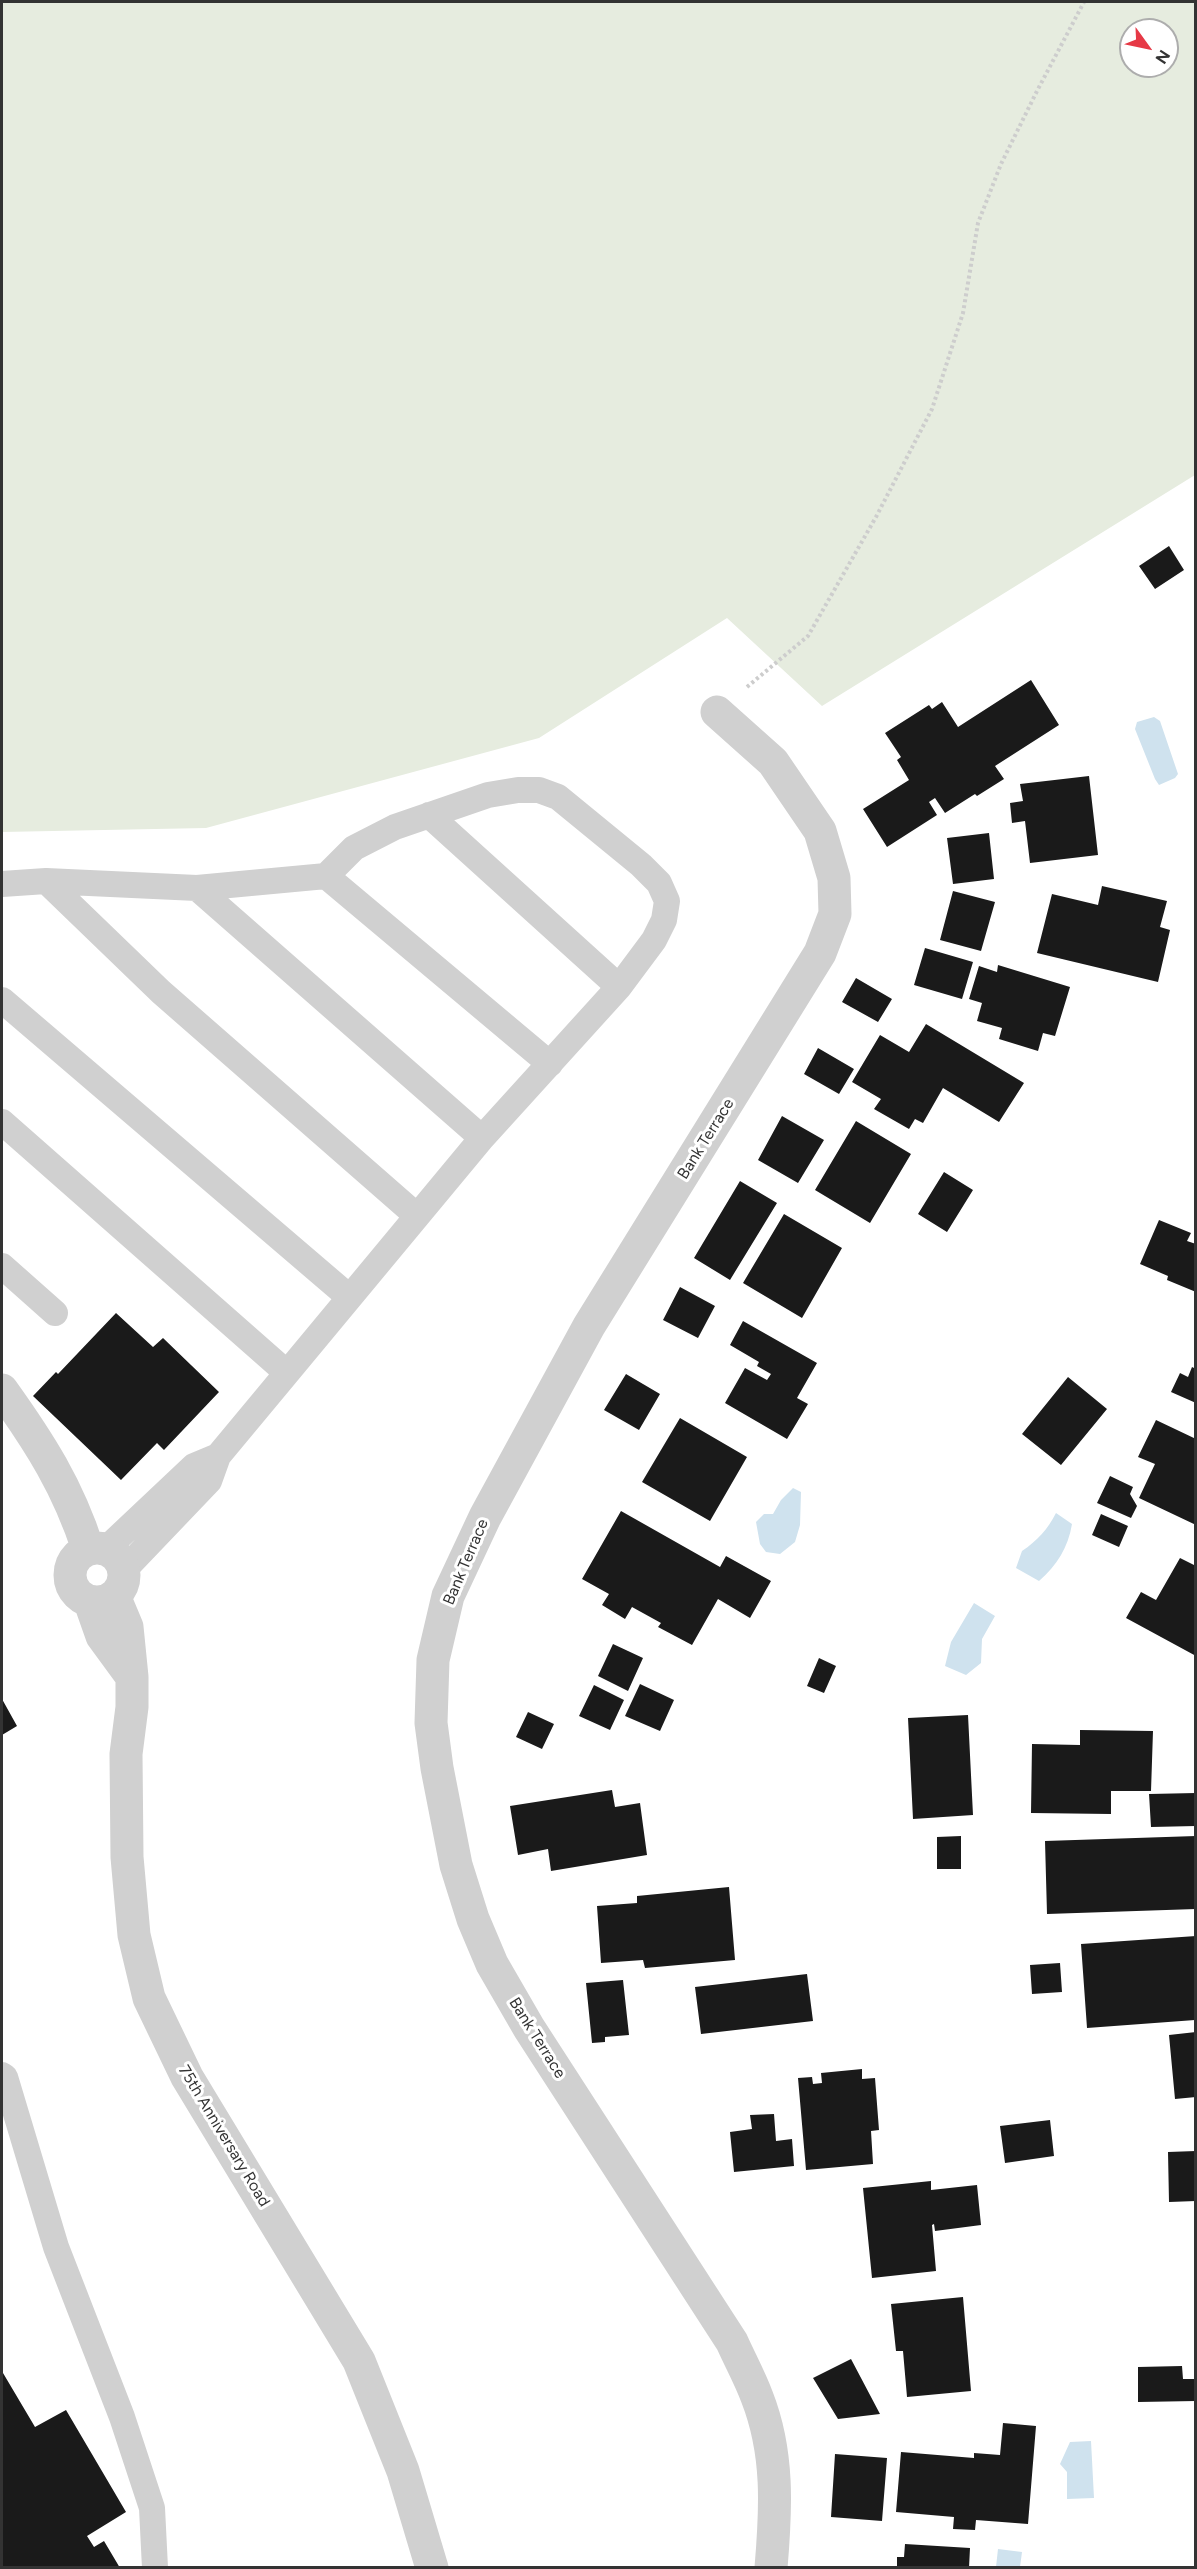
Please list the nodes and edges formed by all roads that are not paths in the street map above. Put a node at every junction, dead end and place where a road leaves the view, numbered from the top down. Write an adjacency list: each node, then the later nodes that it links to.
1 (717, 712): 22 (street, Bank Terrace)
2 (429, 815): 3 (lane); 7 (lane); 7 (lane)
3 (326, 876): 6 (lane); 9 (lane)
4 (46, 881): 5 (lane); 6 (lane); 12 (lane)
5 (2, 884)
6 (196, 888): 11 (lane)
7 (619, 987): 9 (lane)
8 (2, 1000): 14 (lane)
9 (550, 1064): 11 (lane)
10 (2, 1122): 16 (lane)
11 (482, 1138): 12 (lane)
12 (417, 1216): 14 (lane)
13 (2, 1266): 15 (lane)
14 (349, 1298): 16 (lane)
15 (55, 1313)
16 (287, 1373): 18 (lane)
17 (2, 1390): 18 (street, 75th Anniversary Road)
18 (104, 1573): 21 (street, 75th Anniversary Road)
19 (3, 2072): 20 (lane)
20 (155, 2568)
21 (432, 2568)
22 (771, 2568)

